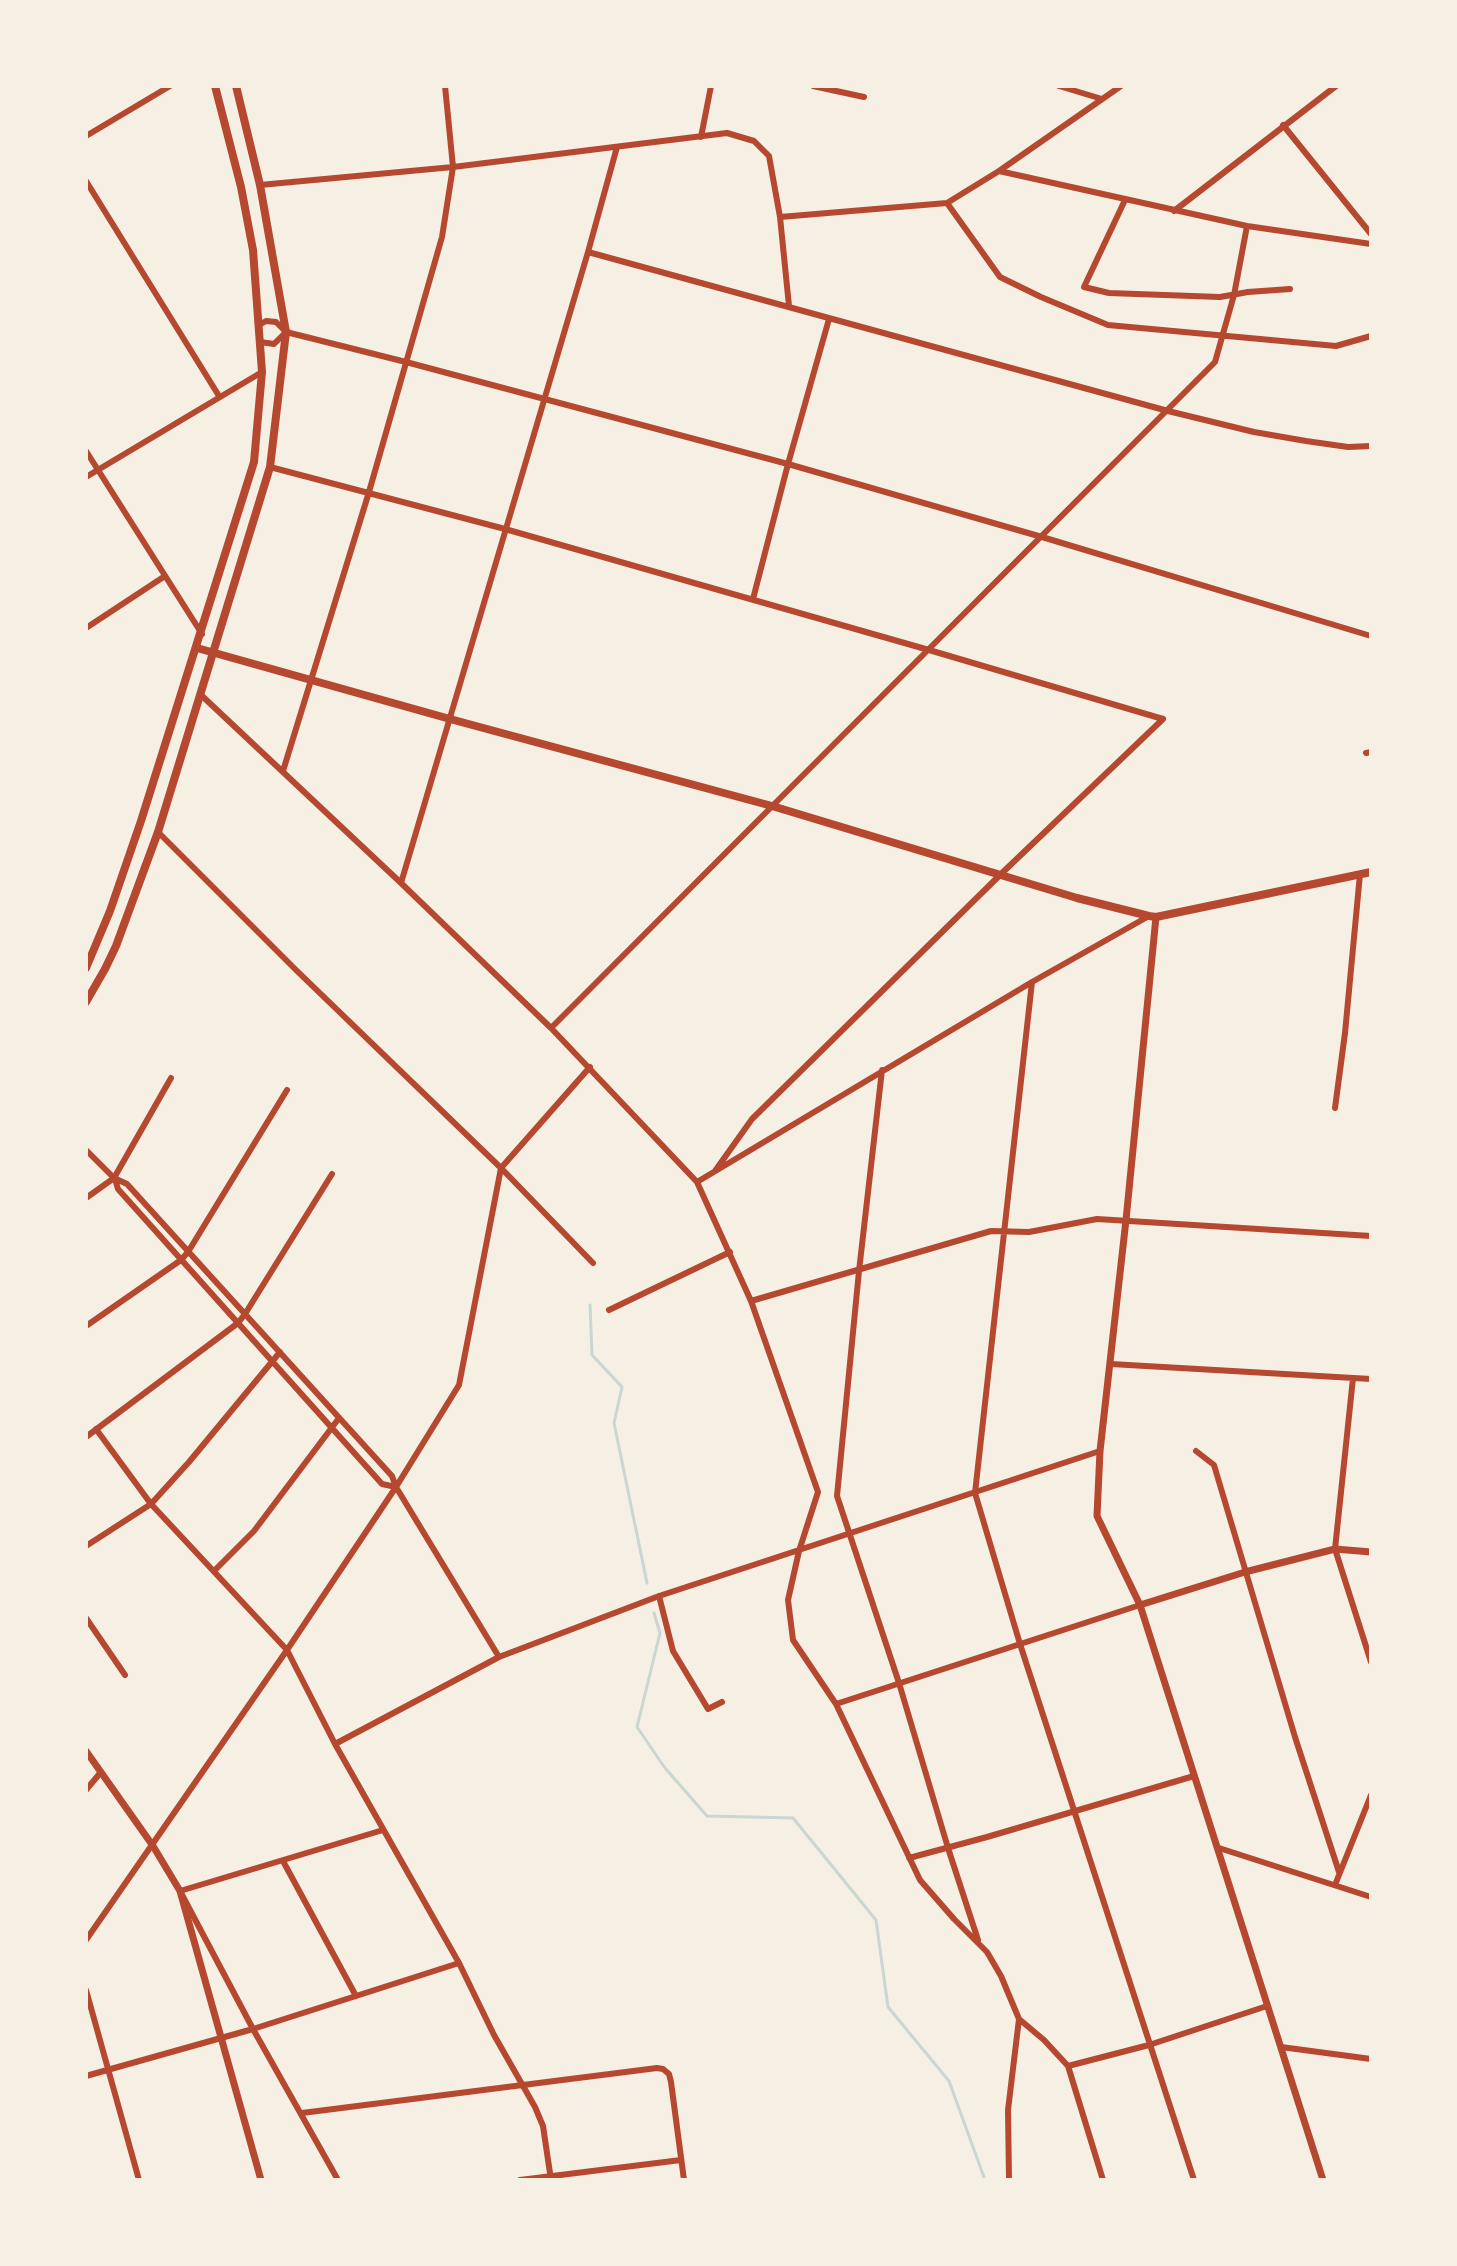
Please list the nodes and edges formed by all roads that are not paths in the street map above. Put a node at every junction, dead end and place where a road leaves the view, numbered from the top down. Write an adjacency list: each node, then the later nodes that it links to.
1 (170, 86): 13 (street)
2 (215, 86): 32 (main road)
3 (236, 86): 19 (main road)
4 (445, 86): 16 (street)
5 (711, 86): 14 (street)
6 (813, 86): 10 (street)
7 (1059, 86): 11 (street)
8 (1121, 86): 11 (street)
9 (1336, 86): 12 (street)
10 (864, 97)
11 (1102, 99): 17 (street)
12 (1283, 125): 22 (street); 25 (street)
13 (86, 136)
14 (701, 137): 15 (street); 23 (street)
15 (617, 147): 16 (street); 27 (street)
16 (453, 167): 19 (street); 37 (street)
17 (999, 171): 20 (street); 21 (street)
18 (86, 181): 39 (street)
19 (260, 185): 33 (main road)
20 (1125, 200): 22 (street); 29 (street)
21 (947, 203): 23 (street); 34 (street)
22 (1174, 211): 24 (street)
23 (780, 217): 30 (street)
24 (1247, 226): 26 (street); 29 (street)
25 (1371, 234)
26 (1371, 244)
27 (588, 252): 30 (street); 40 (street)
28 (1290, 289): 29 (street)
29 (1234, 295): 34 (street)
30 (789, 306): 31 (street)
31 (829, 319): 41 (street); 44 (street)
32 (259, 325): 33 (street); 36 (main road)
33 (286, 332): 36 (street); 37 (street); 45 (main road)
34 (1222, 336): 35 (street); 41 (street)
35 (1371, 336)
36 (260, 342): 38 (main road)
37 (406, 362): 40 (street); 48 (street)
38 (262, 372): 39 (street); 54 (main road)
39 (219, 396): 46 (street)
40 (543, 398): 44 (street); 49 (street)
41 (1168, 411): 42 (street); 50 (street)
42 (1371, 446)
43 (86, 451): 46 (street)
44 (788, 464): 50 (street); 52 (street)
45 (270, 467): 48 (street); 58 (main road)
46 (98, 470): 47 (street); 51 (street)
47 (86, 477)
48 (369, 492): 49 (street); 59 (street)
49 (505, 529): 52 (street); 61 (street)
50 (1042, 537): 55 (street); 57 (street)
51 (165, 576): 53 (street); 54 (street)
52 (753, 599): 57 (street)
53 (86, 628)
54 (202, 634): 56 (main road)
55 (1371, 636)
56 (197, 648): 58 (main road); 70 (main road)
57 (929, 650): 63 (street); 66 (street)
58 (214, 653): 59 (main road); 60 (main road)
59 (312, 680): 61 (main road); 62 (street)
60 (200, 694): 62 (street); 64 (main road)
61 (450, 719): 63 (main road); 68 (street)
62 (283, 771): 68 (street)
63 (772, 806): 66 (main road); 73 (street)
64 (158, 832): 72 (main road); 80 (street)
65 (1371, 872): 67 (main road)
66 (1001, 874): 69 (main road); 81 (street)
67 (1360, 874): 69 (main road); 78 (street)
68 (401, 883): 73 (street)
69 (1152, 916): 71 (street); 86 (street)
70 (86, 968)
71 (1032, 982): 75 (street); 87 (street)
72 (86, 1002)
73 (551, 1028): 74 (street)
74 (590, 1067): 80 (street); 84 (street)
75 (882, 1070): 81 (street); 93 (street)
76 (171, 1078): 83 (street)
77 (287, 1090): 89 (street)
78 (1335, 1108)
79 (86, 1150): 83 (street)
80 (501, 1168): 92 (street); 110 (street)
81 (715, 1171): 84 (street)
82 (332, 1174): 96 (street)
83 (114, 1178): 85 (street); 89 (street); 91 (street)
84 (697, 1182): 90 (street)
85 (86, 1198)
86 (1126, 1220): 87 (street); 88 (street); 101 (street)
87 (1005, 1232): 93 (street); 111 (street)
88 (1371, 1236)
89 (188, 1252): 91 (street); 96 (street)
90 (730, 1252): 94 (street); 95 (street)
91 (181, 1260): 97 (street); 98 (street)
92 (593, 1263)
93 (859, 1271): 94 (street); 113 (street)
94 (751, 1301): 116 (street)
95 (609, 1310)
96 (245, 1314): 97 (street); 99 (street)
97 (238, 1323): 100 (street); 106 (street)
98 (86, 1326)
99 (280, 1352): 100 (street); 104 (street)
100 (272, 1361): 105 (street); 112 (street)
101 (1111, 1364): 102 (street); 108 (street)
102 (1353, 1378): 103 (street); 115 (street)
103 (1371, 1379)
104 (339, 1418): 105 (street); 110 (street)
105 (331, 1428): 110 (street); 118 (street)
106 (96, 1429): 107 (street); 112 (street)
107 (86, 1437)
108 (1100, 1451): 111 (street); 121 (street)
109 (1196, 1451): 119 (street)
110 (396, 1487): 124 (street); 125 (street)
111 (975, 1493): 113 (street); 123 (street)
112 (151, 1504): 114 (street); 118 (street)
113 (848, 1533): 116 (street); 128 (street)
114 (86, 1546)
115 (1335, 1549): 117 (street); 119 (street); 126 (street)
116 (799, 1551): 120 (street); 130 (street)
117 (1371, 1552)
118 (214, 1571): 124 (street)
119 (1245, 1572): 121 (street); 144 (street)
120 (659, 1596): 125 (street); 129 (street)
121 (1140, 1605): 123 (street); 134 (street)
122 (86, 1618): 127 (street)
123 (1020, 1644): 128 (street); 137 (street)
124 (287, 1650): 131 (street); 139 (street)
125 (499, 1657): 131 (street)
126 (1371, 1662)
127 (125, 1675)
128 (899, 1683): 130 (street); 140 (street)
129 (722, 1702)
130 (836, 1704): 142 (street)
131 (335, 1744): 138 (street)
132 (86, 1751): 133 (street)
133 (101, 1772): 135 (street); 139 (street)
134 (1194, 1776): 137 (street); 141 (street)
135 (86, 1790)
136 (1371, 1795): 144 (street)
137 (1074, 1811): 140 (street); 157 (street)
138 (383, 1830): 143 (street); 150 (street)
139 (153, 1846): 146 (street); 148 (street)
140 (948, 1848): 142 (street); 149 (street)
141 (1219, 1848): 145 (street); 153 (street)
142 (909, 1858): 149 (street)
143 (283, 1861): 146 (street); 152 (street)
144 (1339, 1872): 145 (street)
145 (1335, 1885): 147 (street)
146 (180, 1891): 155 (street); 156 (street)
147 (1371, 1897)
148 (86, 1940)
149 (979, 1944): 154 (street)
150 (459, 1963): 152 (street); 163 (street)
151 (86, 1990): 161 (street)
152 (356, 1996): 155 (street)
153 (1267, 2006): 157 (street); 158 (street)
154 (1019, 2019): 160 (street); 172 (street)
155 (253, 2029): 156 (street); 164 (street)
156 (221, 2039): 161 (street); 168 (street)
157 (1149, 2045): 160 (street); 174 (street)
158 (1281, 2047): 159 (street); 175 (street)
159 (1371, 2059)
160 (1068, 2066): 173 (street)
161 (107, 2070): 162 (street); 167 (street)
162 (86, 2076)
163 (522, 2085): 164 (street); 165 (street); 166 (street)
164 (302, 2113): 169 (street)
165 (681, 2160): 166 (street); 171 (street)
166 (550, 2178): 170 (street)
167 (139, 2180)
168 (261, 2180)
169 (338, 2180)
170 (520, 2180)
171 (684, 2180)
172 (1009, 2180)
173 (1103, 2180)
174 (1194, 2180)
175 (1323, 2180)

